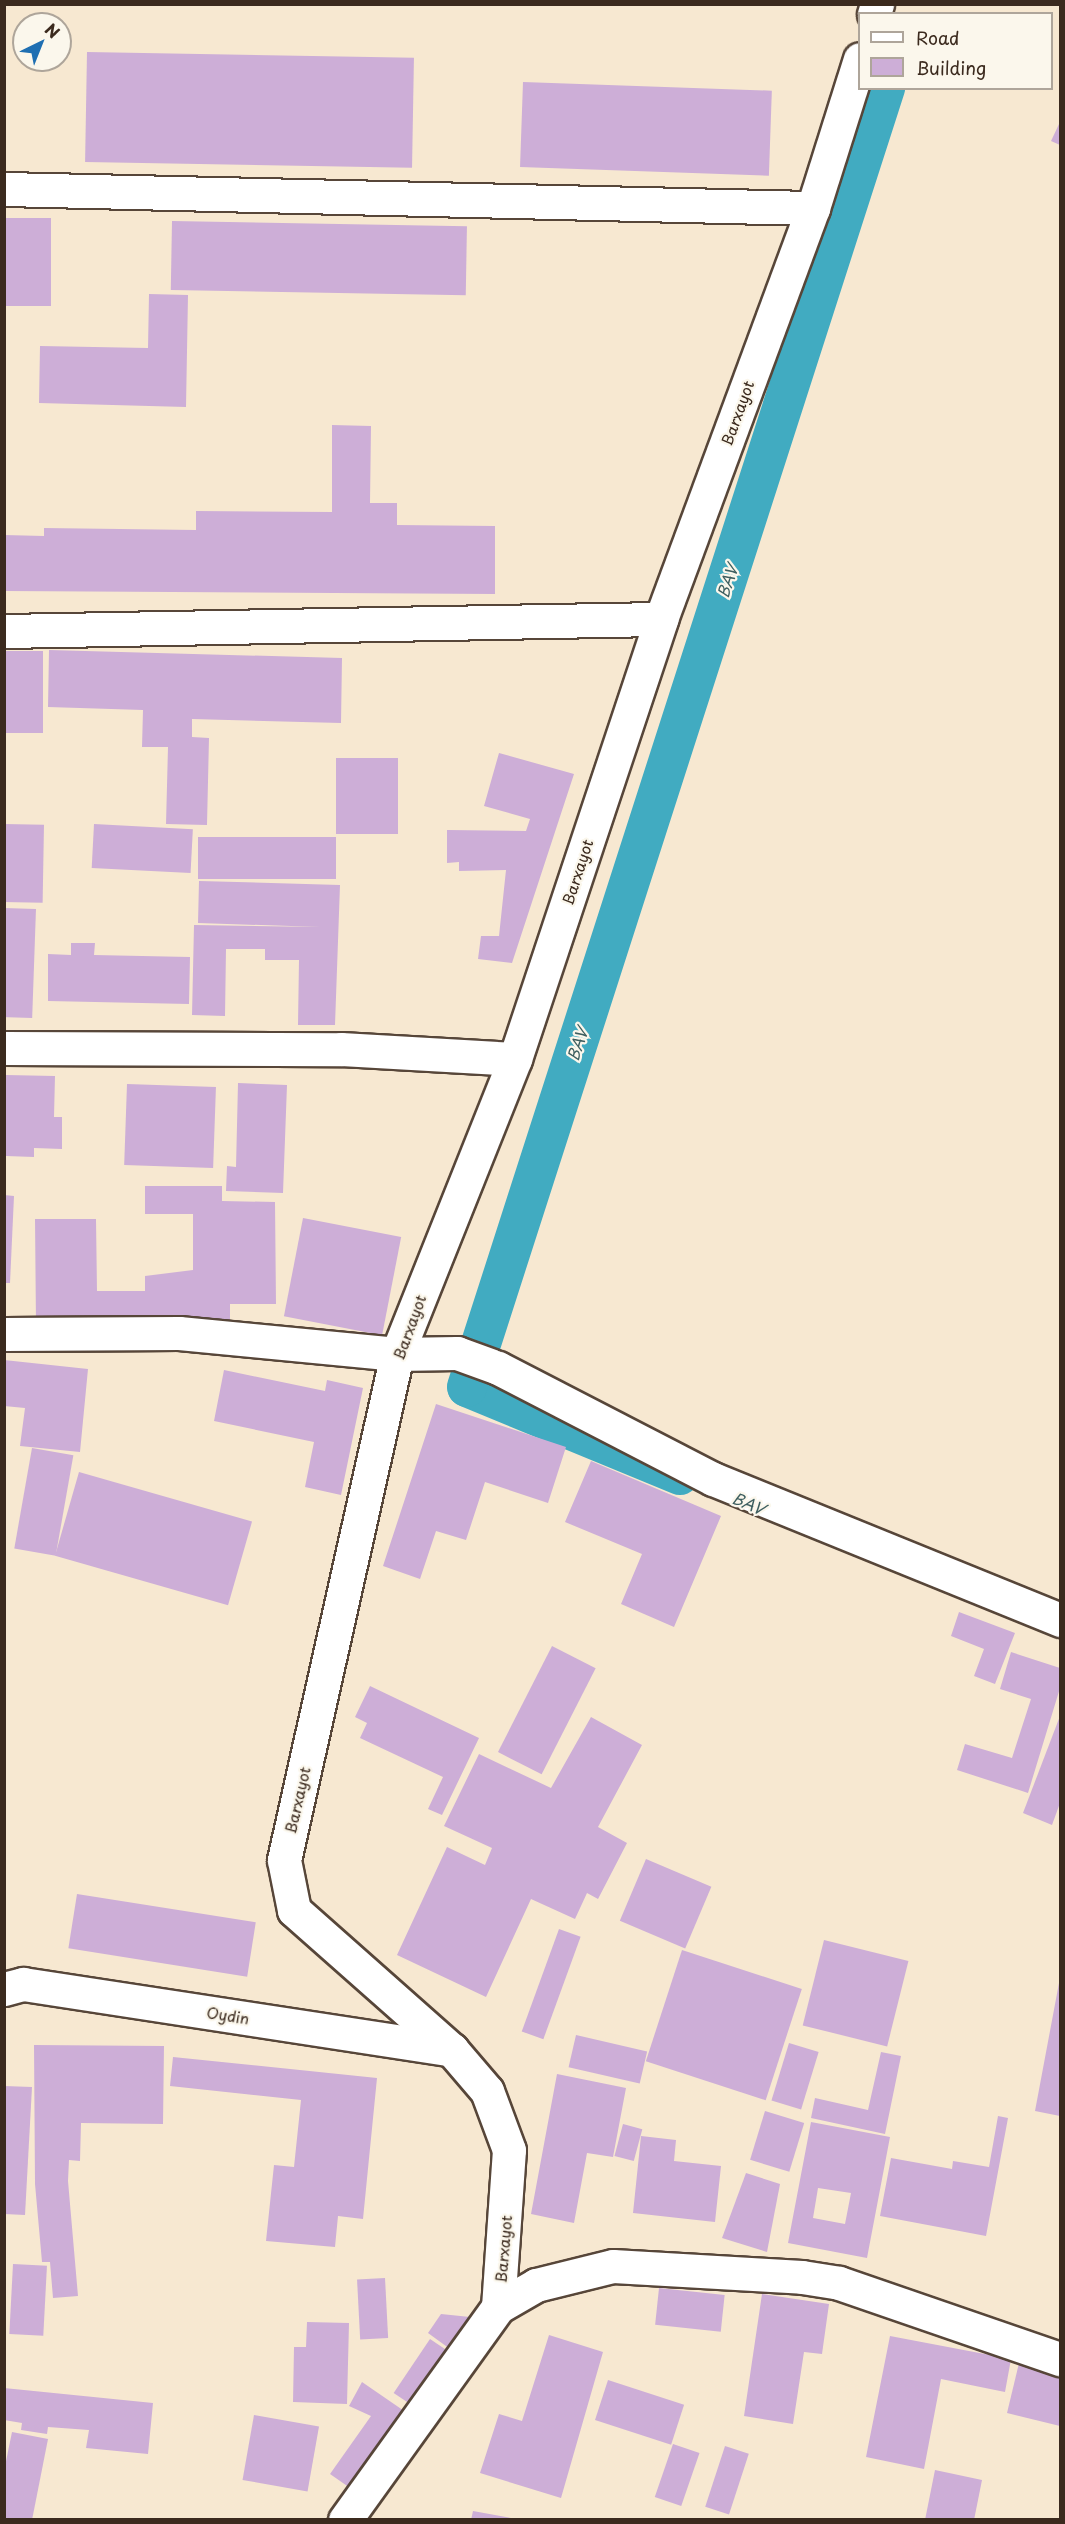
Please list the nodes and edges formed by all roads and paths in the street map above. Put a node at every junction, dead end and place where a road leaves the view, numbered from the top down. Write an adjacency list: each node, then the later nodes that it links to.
1 (858, 65): 3 (street, Barxayot)
2 (4, 189): 3 (street)
3 (813, 208): 4 (street, Barxayot)
4 (661, 619): 5 (street); 7 (street, Barxayot)
5 (4, 631)
6 (4, 1048): 7 (street)
7 (515, 1059): 9 (street, Barxayot)
8 (4, 1335): 9 (street)
9 (397, 1354): 10 (street); 12 (street, Barxayot)
10 (1060, 1620)
11 (4, 1989): 12 (street, Oydin)
12 (452, 2050): 13 (street, Barxayot)
13 (498, 2307): 14 (street); 15 (street)
14 (1060, 2359)
15 (345, 2520)

